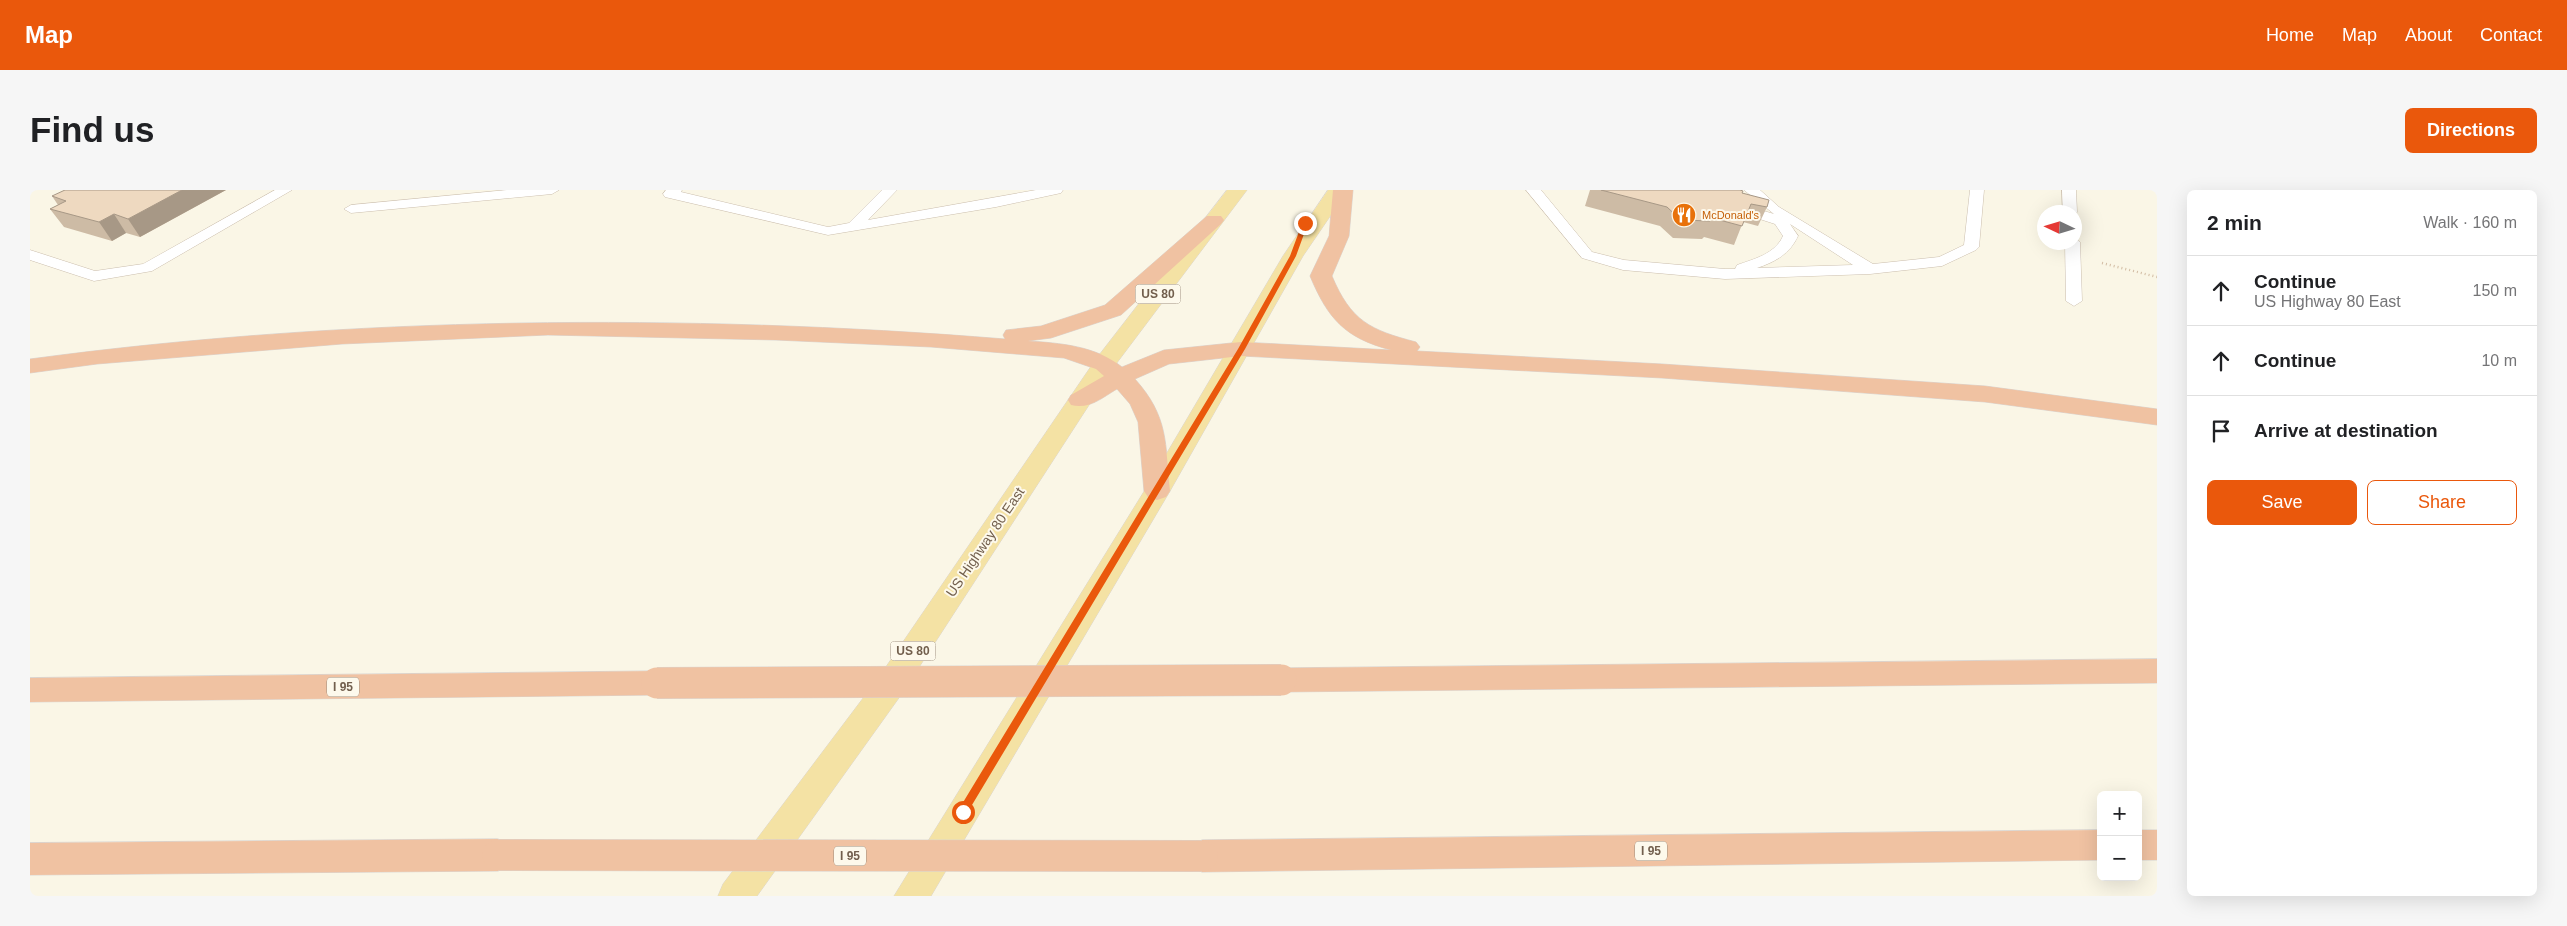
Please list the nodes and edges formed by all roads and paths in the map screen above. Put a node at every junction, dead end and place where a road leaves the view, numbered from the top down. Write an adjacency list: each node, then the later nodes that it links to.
1 (285, 190): 21 (lane)
2 (552, 190): 16 (lane)
3 (675, 190): 18 (lane)
4 (890, 190): 18 (lane)
5 (1056, 190): 18 (lane)
6 (1237, 190): 17 (main road, US 80)
7 (1317, 190): 22 (main road)
8 (1338, 190): 22 (main road)
9 (1343, 190): 29 (highway)
10 (1533, 190): 24 (lane)
11 (1751, 190): 15 (lane)
12 (1976, 190): 23 (lane)
13 (2069, 190): 14 (lane)
14 (2070, 205)
15 (1772, 207): 23 (lane); 24 (lane)
16 (351, 209)
17 (1214, 220): 27 (highway); 31 (main road, US 80)
18 (852, 228)
19 (2072, 250): 26 (lane)
20 (2075, 250): 25 (path)
21 (30, 255)
22 (1293, 256): 28 (main road)
23 (1870, 269): 24 (lane)
24 (1726, 274)
25 (2157, 277)
26 (2074, 301)
27 (932, 340): 30 (highway); 31 (highway)
28 (1242, 349): 29 (highway); 31 (highway); 34 (main road)
29 (1460, 359): 33 (highway)
30 (30, 366)
31 (1112, 370): 32 (highway); 34 (highway)
32 (1080, 400): 41 (main road, US Highway 80 East / US 80)
33 (2157, 417)
34 (1157, 491): 42 (main road)
35 (2157, 671): 36 (highway, I 95, bridge)
36 (30, 690)
37 (2097, 845): 40 (highway, I 95, bridge)
38 (2142, 845): 39 (highway)
39 (2157, 845)
40 (30, 859)
41 (736, 896)
42 (912, 896)

